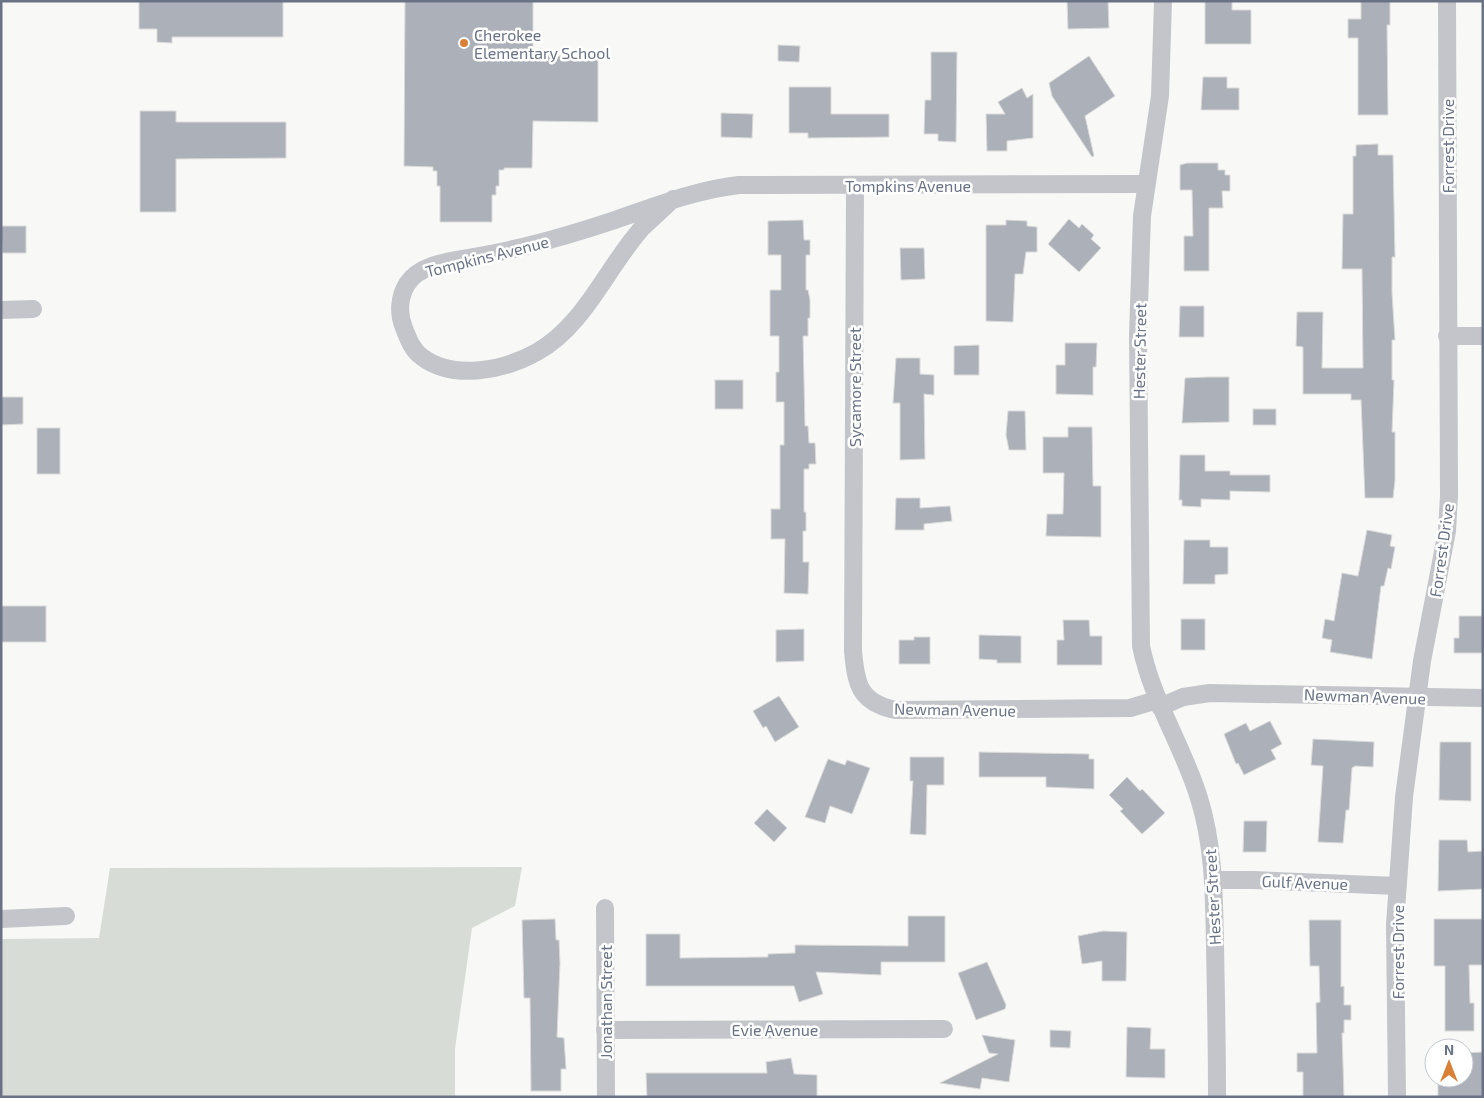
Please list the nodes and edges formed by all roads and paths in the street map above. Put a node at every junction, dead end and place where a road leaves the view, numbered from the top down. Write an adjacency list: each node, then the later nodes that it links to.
1 (1163, 1): 3 (street, Hester Street)
2 (1447, 1): 8 (street, Forrest Drive)
3 (1146, 184): 4 (street, Tompkins Avenue); 13 (street, Hester Street)
4 (855, 185): 5 (street, Tompkins Avenue); 10 (street, Sycamore Street)
5 (673, 199): 5 (street, Tompkins Avenue)
6 (32, 309): 7 (street)
7 (1, 310)
8 (1447, 336): 9 (street); 11 (street, Forrest Drive)
9 (1483, 336)
10 (853, 589): 13 (street, Newman Avenue)
11 (1417, 698): 12 (street, Newman Avenue); 13 (street, Newman Avenue); 15 (street, Forrest Drive)
12 (1483, 698)
13 (1159, 704): 14 (street, Hester Street)
14 (1213, 880): 15 (street, Gulf Avenue); 22 (street, Hester Street)
15 (1397, 886): 23 (street, Forrest Drive)
16 (605, 908): 20 (street, Jonathan Street)
17 (66, 916): 18 (street)
18 (1, 919)
19 (944, 1029): 20 (street, Evie Avenue)
20 (605, 1030): 21 (street, Jonathan Street)
21 (606, 1097)
22 (1217, 1097)
23 (1397, 1097)

